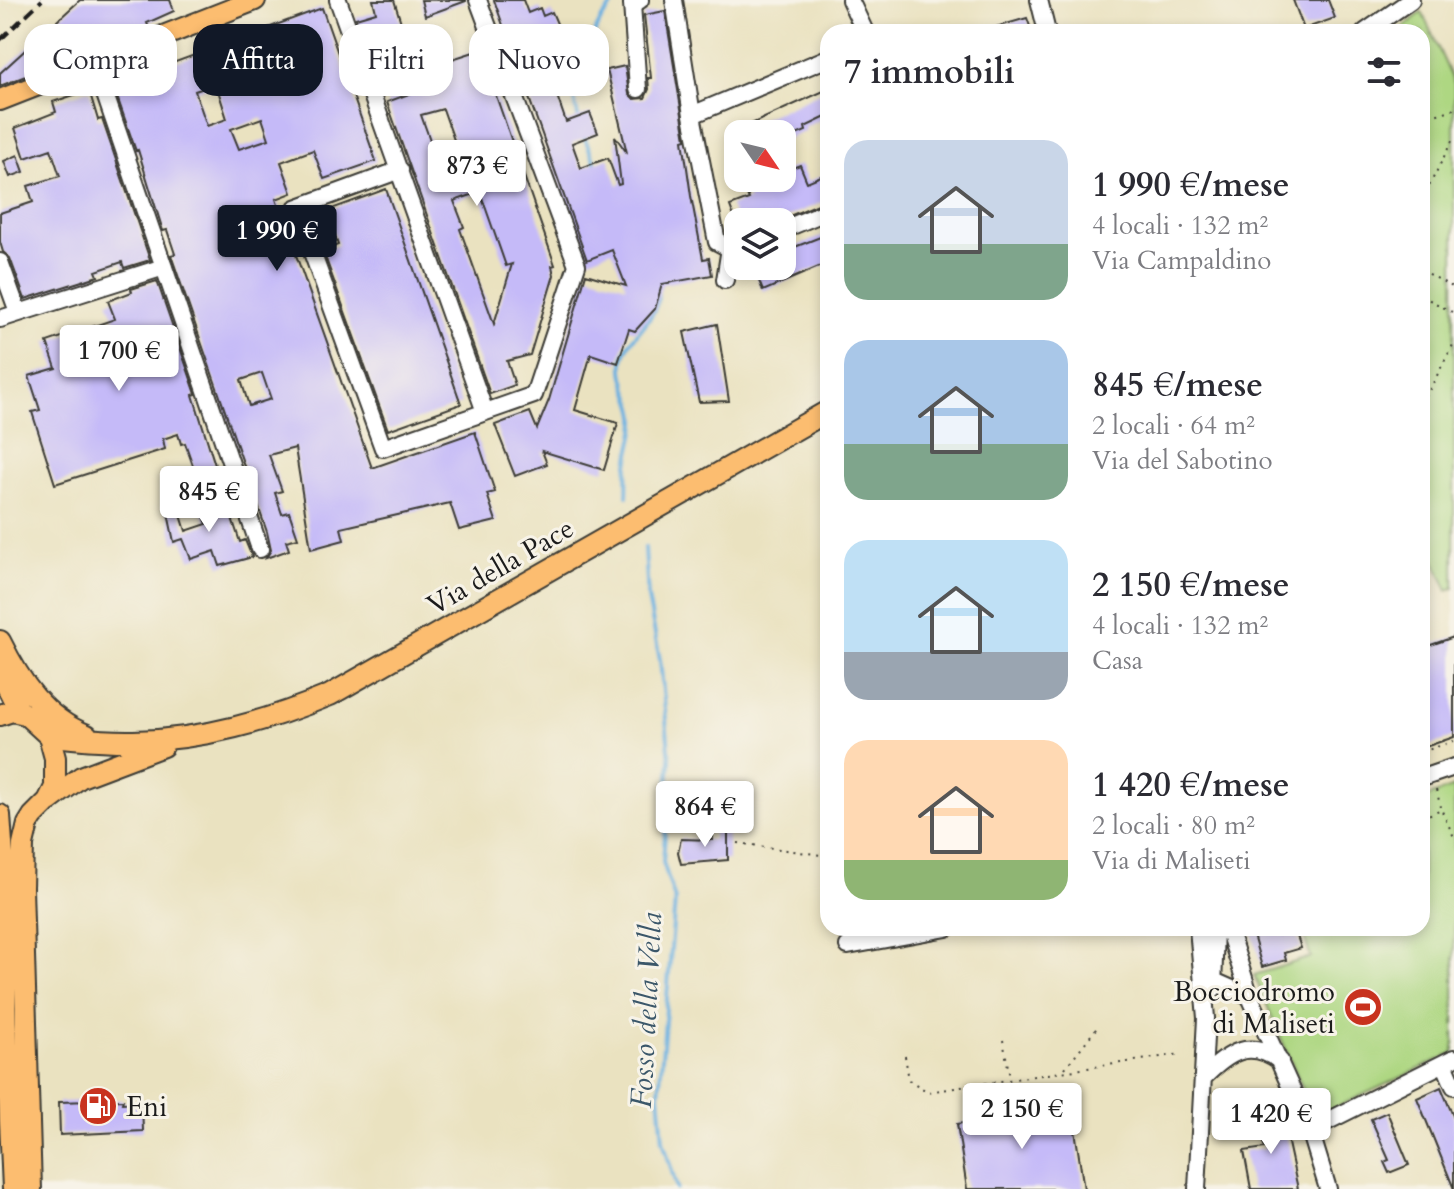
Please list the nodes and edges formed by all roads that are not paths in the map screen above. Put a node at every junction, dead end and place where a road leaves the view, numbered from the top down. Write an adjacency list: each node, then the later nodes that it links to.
1 (255, 0): 12 (main road)
2 (338, 0): 19 (street)
3 (478, 0): 27 (street)
4 (640, 0): 14 (street)
5 (674, 0): 18 (street)
6 (850, 0): 9 (street)
7 (1039, 0): 10 (street)
8 (1411, 0): 11 (street)
9 (861, 24)
10 (1045, 24)
11 (1376, 24)
12 (177, 30)
13 (820, 61): 18 (street)
14 (638, 89)
15 (24, 90): 17 (main road)
16 (106, 96): 24 (street)
17 (0, 100)
18 (692, 115): 22 (street)
19 (400, 170): 27 (street); 27 (street)
20 (820, 214): 21 (street)
21 (796, 224)
22 (724, 231)
23 (0, 262): 25 (street)
24 (164, 267): 25 (street); 29 (street)
25 (18, 312): 26 (street)
26 (0, 319)
27 (485, 412)
28 (820, 416): 34 (main road, Via della Pace)
29 (260, 549)
30 (0, 641): 35 (main road)
31 (0, 673): 32 (main road)
32 (10, 714): 33 (main road)
33 (49, 736): 35 (main road); 38 (main road)
34 (186, 737): 35 (main road); 38 (main road)
35 (102, 741)
36 (1454, 767): 37 (street)
37 (1430, 779)
38 (48, 801): 41 (main road)
39 (0, 807): 41 (main road)
40 (0, 815): 56 (main road)
41 (33, 816): 57 (main road)
42 (903, 936): 46 (street)
43 (1199, 936): 49 (street)
44 (1221, 936): 47 (street)
45 (1225, 936): 48 (street)
46 (848, 946)
47 (1214, 981): 48 (street); 49 (street)
48 (1250, 997): 51 (street)
49 (1206, 1018): 52 (street)
50 (1449, 1061): 53 (street); 54 (street)
51 (1281, 1062): 52 (street); 54 (street)
52 (1204, 1077): 55 (street)
53 (1454, 1086)
54 (1310, 1130): 60 (street)
55 (1200, 1160): 58 (street); 59 (street)
56 (13, 1189)
57 (31, 1189)
58 (1197, 1189)
59 (1204, 1189)
60 (1328, 1189)

